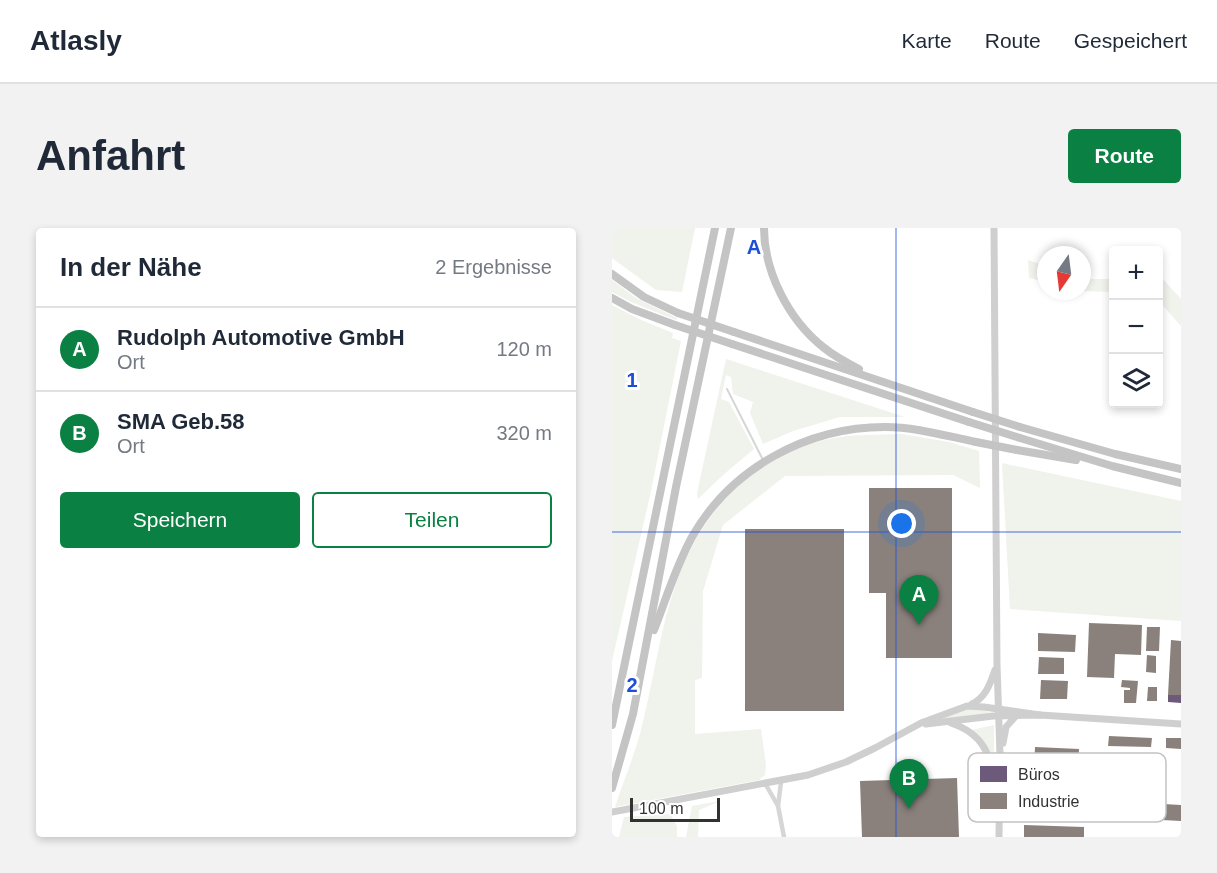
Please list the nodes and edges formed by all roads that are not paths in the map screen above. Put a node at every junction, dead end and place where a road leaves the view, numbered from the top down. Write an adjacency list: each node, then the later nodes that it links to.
1 (715, 228): 21 (highway)
2 (731, 228): 13 (highway)
3 (764, 228): 7 (highway)
4 (994, 228): 14 (main road)
5 (612, 274): 7 (highway, bridge)
6 (612, 298): 10 (highway, bridge)
7 (878, 380): 11 (highway, bridge)
8 (727, 389): 9 (lane)
9 (764, 462): 10 (highway, bridge); 13 (highway)
10 (1112, 466): 12 (highway)
11 (1181, 469)
12 (1181, 483)
13 (646, 650): 28 (highway)
14 (997, 665): 15 (main road); 16 (main road)
15 (967, 706): 16 (main road); 22 (main road)
16 (998, 712): 17 (main road); 18 (main road); 19 (main road); 24 (main road)
17 (1040, 715): 18 (main road); 20 (main road)
18 (1015, 717): 25 (main road)
19 (946, 723): 22 (main road); 23 (main road)
20 (1181, 724)
21 (612, 725)
22 (912, 728): 26 (main road)
23 (988, 753)
24 (1000, 753)
25 (1000, 753)
26 (781, 782): 27 (main road); 29 (street)
27 (766, 785): 29 (street); 30 (main road)
28 (612, 788)
29 (778, 806): 31 (street)
30 (612, 812)
31 (784, 837)

